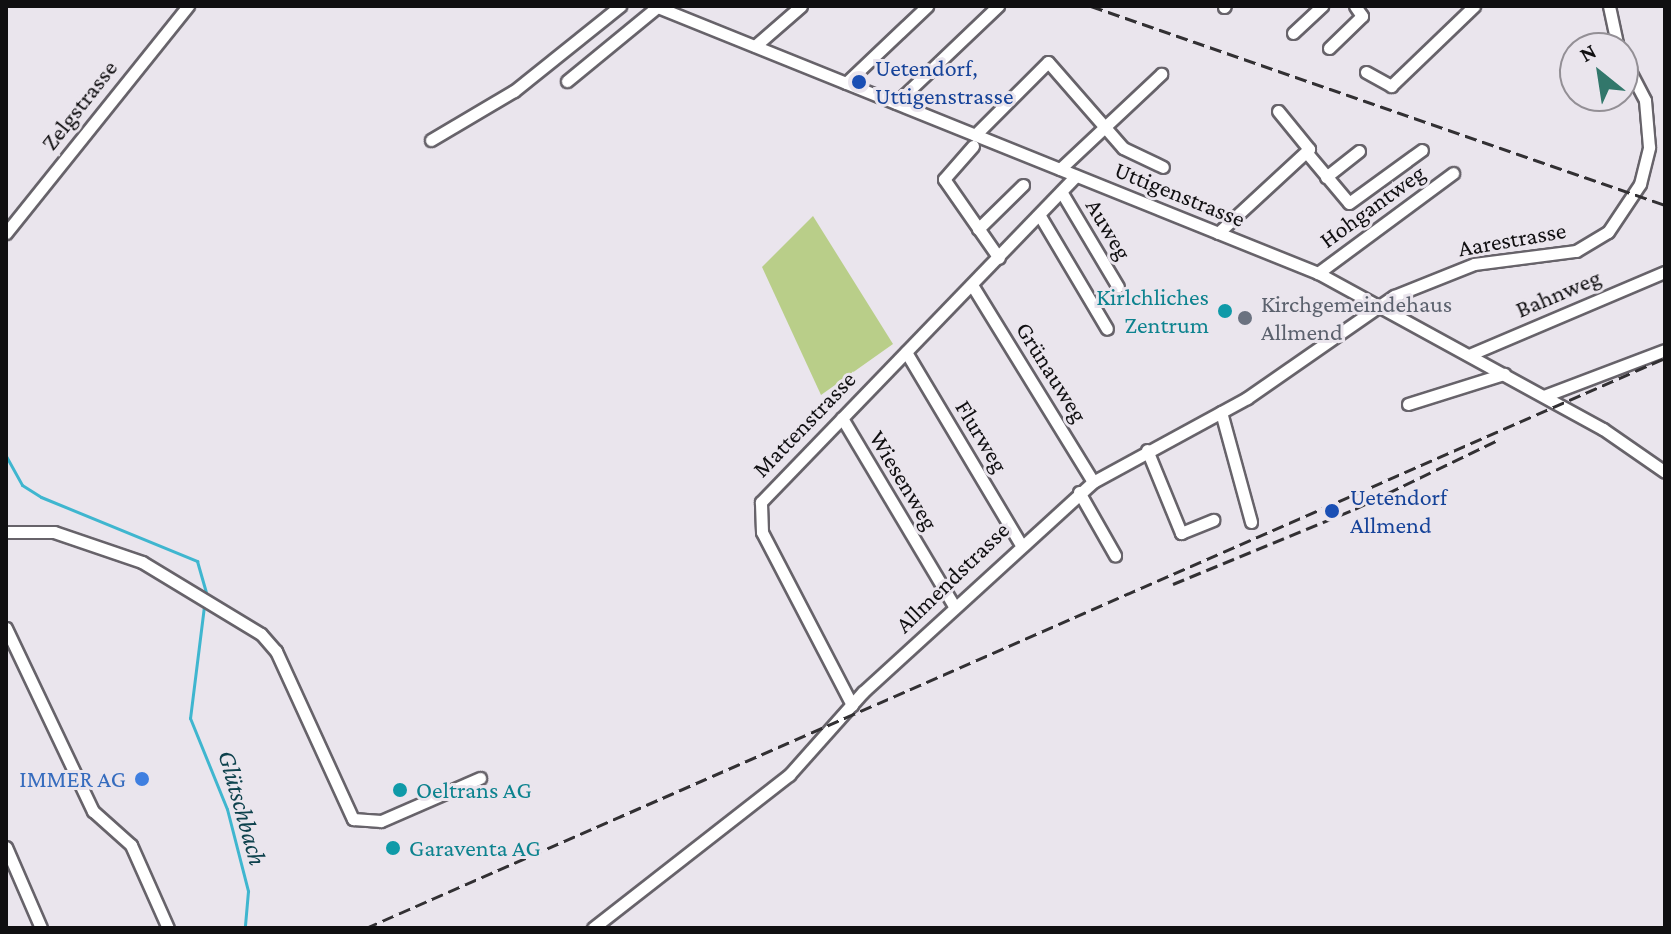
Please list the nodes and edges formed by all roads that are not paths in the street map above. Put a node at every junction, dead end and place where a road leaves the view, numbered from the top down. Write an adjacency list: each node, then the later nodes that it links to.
1 (620, 6): 23 (street)
2 (656, 6): 13 (street, Uttigenstrasse); 17 (street)
3 (801, 6): 13 (street)
4 (927, 6): 18 (street)
5 (998, 6): 20 (street)
6 (1322, 6): 12 (street)
7 (1355, 6): 14 (street)
8 (1474, 6): 15 (street)
9 (1609, 6): 11 (street)
10 (184, 7): 37 (street, Zelgstrasse)
11 (1615, 32)
12 (1293, 33)
13 (755, 46): 18 (street, Uttigenstrasse)
14 (1329, 48)
15 (1366, 72)
16 (1161, 74): 22 (street)
17 (567, 81)
18 (846, 83): 20 (street, Uttigenstrasse)
19 (1639, 89): 44 (street, Aarestrasse)
20 (896, 103): 24 (street, Uttigenstrasse)
21 (1278, 111): 27 (street)
22 (1103, 125): 24 (street); 28 (street); 29 (street)
23 (431, 140)
24 (974, 140): 29 (street, Uttigenstrasse); 36 (street)
25 (1422, 150): 32 (street)
26 (1359, 151): 32 (street)
27 (1307, 153): 32 (street); 38 (street)
28 (1163, 167)
29 (1060, 169): 31 (street, Uttigenstrasse)
30 (1453, 173): 41 (street, Hohgantweg)
31 (1076, 176): 34 (street, Mattenstrasse); 38 (street, Uttigenstrasse)
32 (1326, 177)
33 (1023, 185): 36 (street)
34 (1062, 193): 35 (street, Mattenstrasse); 43 (street, Auweg)
35 (1040, 216): 39 (street, Mattenstrasse); 45 (street)
36 (978, 229): 39 (street)
37 (6, 233)
38 (1218, 233): 41 (street, Uttigenstrasse)
39 (999, 258): 42 (street, Mattenstrasse)
40 (1665, 272): 48 (street, Bahnweg)
41 (1318, 273): 44 (street, Uttigenstrasse)
42 (972, 285): 47 (street, Mattenstrasse); 56 (street, Grünauweg)
43 (1118, 287)
44 (1378, 305): 48 (street, Uttigenstrasse); 52 (street, Allmendstrasse)
45 (1107, 329)
46 (1665, 350): 50 (street)
47 (906, 352): 53 (street, Mattenstrasse); 61 (street, Flurweg)
48 (1469, 355): 49 (street, Uttigenstrasse)
49 (1504, 374): 50 (street, Uttigenstrasse); 51 (street)
50 (1544, 396): 55 (street, Uttigenstrasse)
51 (1408, 404)
52 (1221, 412): 54 (street, Allmendstrasse); 59 (street)
53 (842, 418): 63 (street, Wiesenweg); 65 (street, Mattenstrasse)
54 (1147, 450): 56 (street, Allmendstrasse); 58 (street)
55 (1665, 472)
56 (1093, 482): 57 (street, Allmendstrasse)
57 (1079, 492): 61 (street, Allmendstrasse); 62 (street)
58 (1213, 520)
59 (1251, 522)
60 (6, 532): 66 (street)
61 (1020, 543): 63 (street, Allmendstrasse)
62 (1115, 555)
63 (954, 606): 65 (street, Allmendstrasse)
64 (6, 628): 69 (street)
65 (852, 705): 70 (street, Allmendstrasse)
66 (480, 778)
67 (6, 847): 68 (street)
68 (41, 928)
69 (168, 928)
70 (593, 928)

